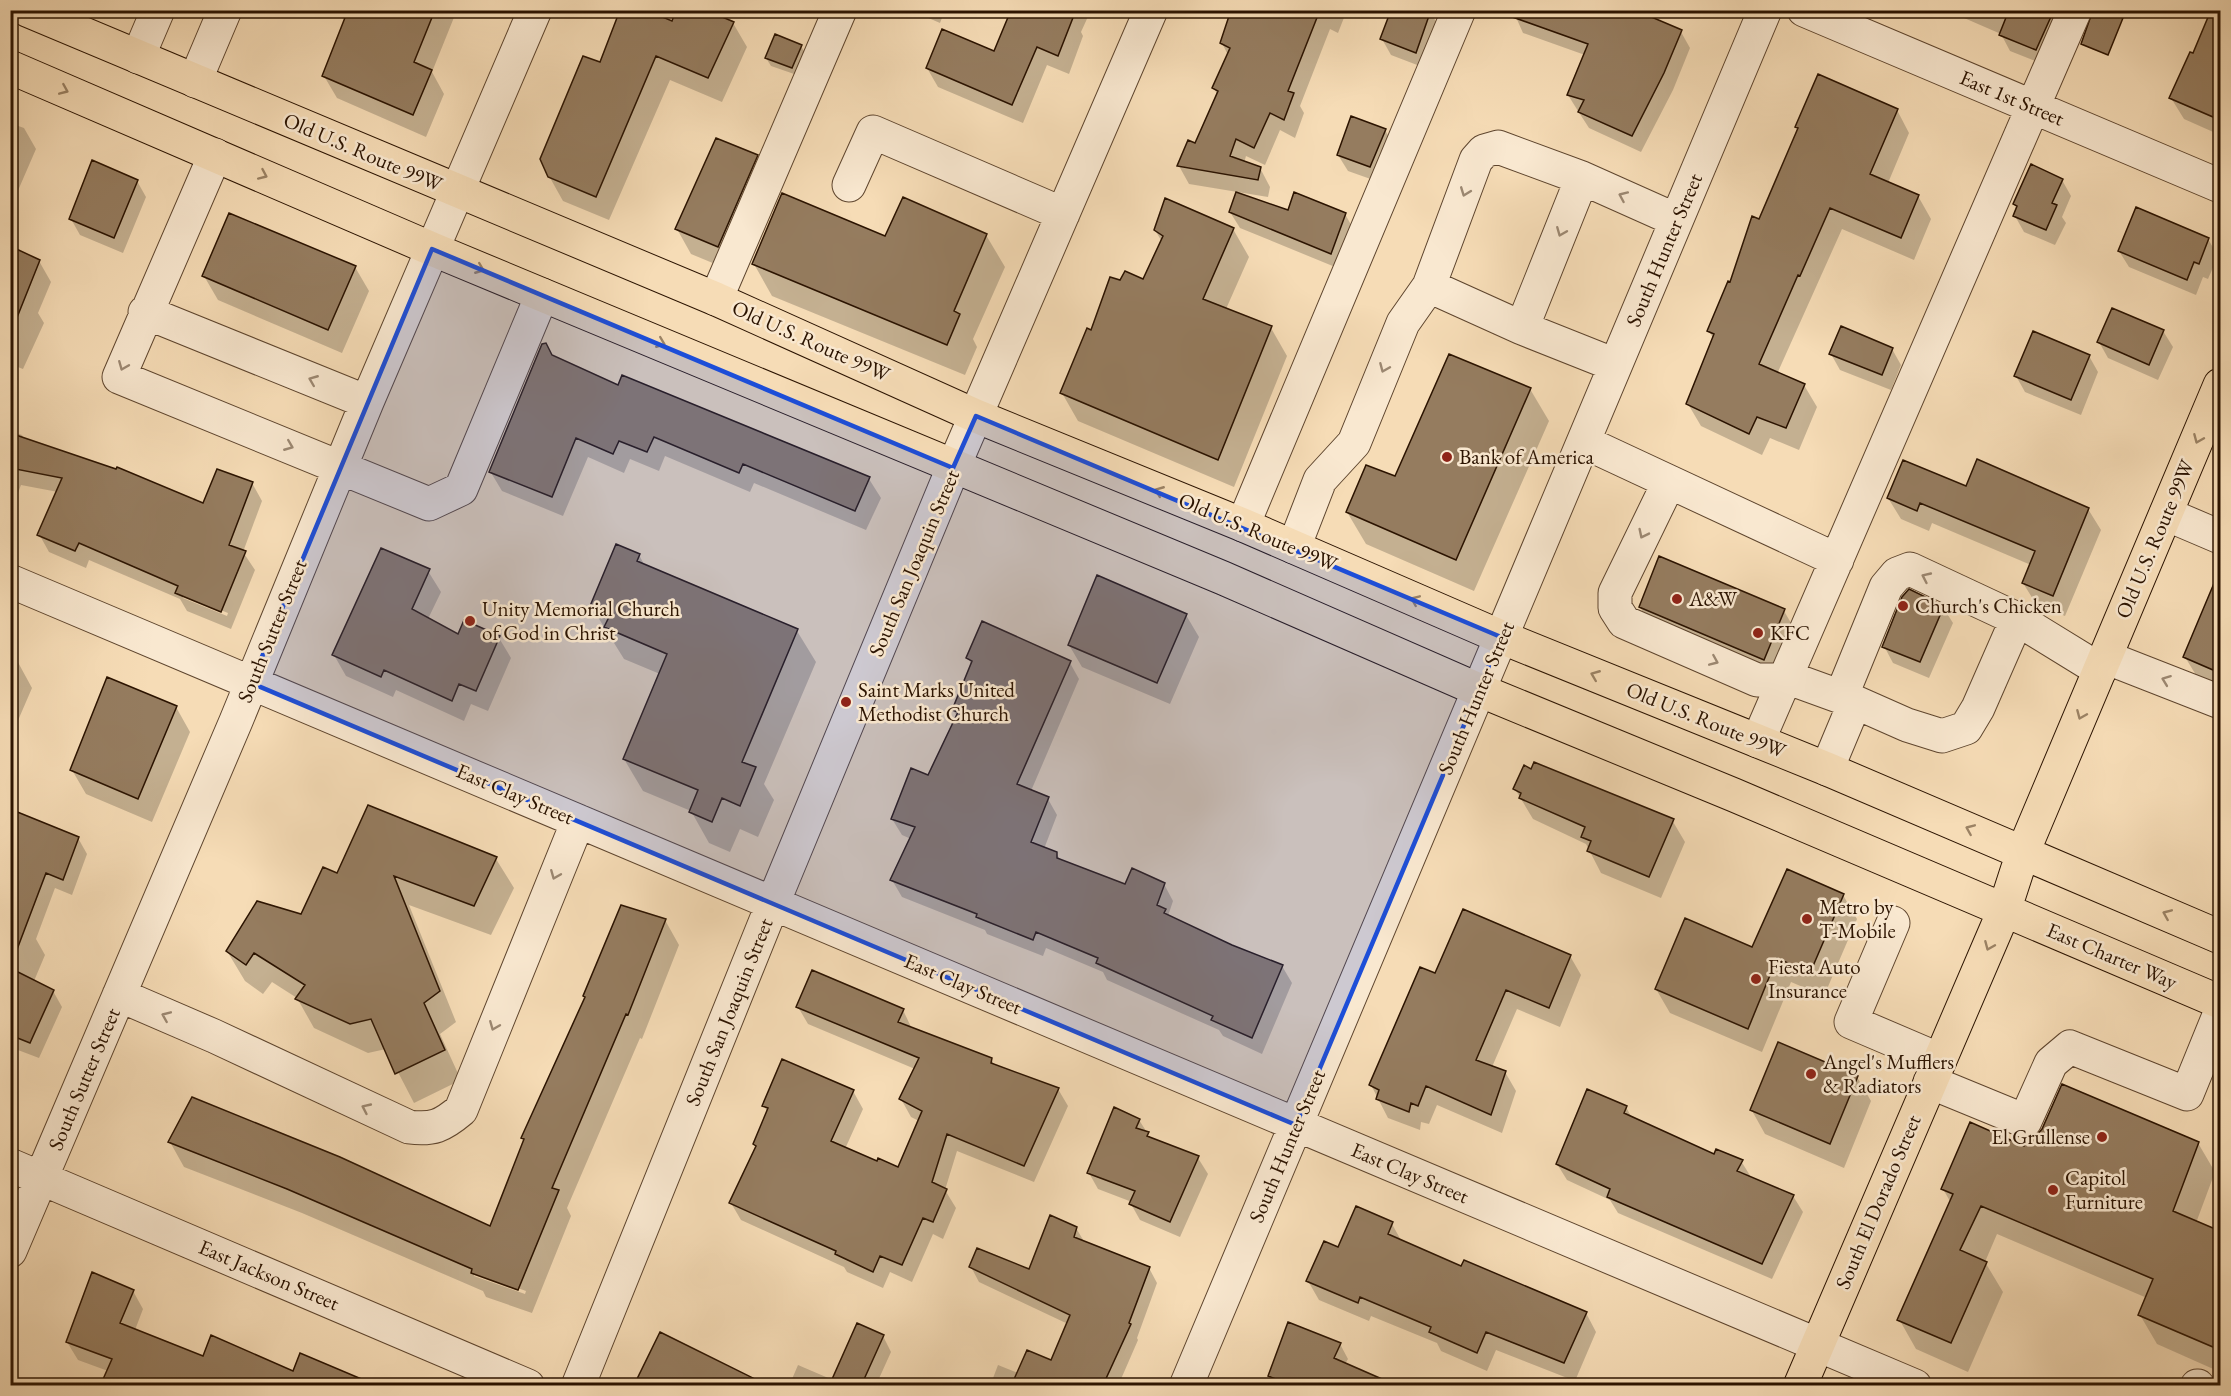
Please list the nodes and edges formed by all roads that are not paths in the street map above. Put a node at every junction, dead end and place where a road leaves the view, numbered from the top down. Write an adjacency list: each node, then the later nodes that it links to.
1 (27, 10): 11 (main road, Old U.S. Route 99W)
2 (158, 10): 11 (street)
3 (225, 10): 13 (street)
4 (535, 10): 19 (street, South Sutter Street)
5 (840, 10): 25 (street)
6 (1151, 10): 20 (street, South San Joaquin Street)
7 (1459, 10): 37 (street)
8 (1765, 10): 21 (street, South Hunter Street)
9 (1804, 10): 14 (street, East 1st Street)
10 (2074, 10): 14 (street)
11 (138, 57): 13 (main road, Old U.S. Route 99W)
12 (10, 67): 15 (main road, one-way to 15)
13 (195, 81): 19 (main road, Old U.S. Route 99W)
14 (2034, 108): 18 (street, East 1st Street); 40 (street)
15 (215, 154): 22 (main road, one-way to 22); 26 (street)
16 (1582, 177): 21 (street, one-way to 16); 23 (street, one-way to 23); 27 (street, one-way to 27)
17 (849, 185): 20 (street)
18 (2220, 186)
19 (458, 192): 22 (street, South Sutter Street); 25 (main road, Old U.S. Route 99W)
20 (1063, 214): 31 (street, South San Joaquin Street)
21 (1676, 220): 28 (street, South Hunter Street)
22 (432, 249): 24 (main road, one-way to 24); 30 (street, South Sutter Street)
23 (1429, 286): 27 (street); 39 (street, one-way to 39)
24 (542, 295): 33 (street); 34 (main road, one-way to 34)
25 (716, 298): 31 (main road, Old U.S. Route 99W)
26 (145, 312): 30 (street, one-way to 26); 33 (street, one-way to 33)
27 (1522, 328): 28 (street)
28 (1615, 365): 32 (street, South Hunter Street)
29 (2220, 385): 36 (main road, Old U.S. Route 99W, one-way to 36)
30 (367, 402): 33 (street, South Sutter Street)
31 (976, 416): 34 (street, South San Joaquin Street); 37 (main road, Old U.S. Route 99W, one-way to 31)
32 (1584, 442): 35 (street); 43 (street, South Hunter Street)
33 (340, 467): 46 (street, South Sutter Street)
34 (953, 468): 47 (main road); 54 (street, South San Joaquin Street)
35 (1669, 482): 40 (street); 45 (street, one-way to 45)
36 (2166, 514): 38 (street); 44 (main road, Old U.S. Route 99W)
37 (1243, 525): 39 (main road, Old U.S. Route 99W)
38 (2220, 537)
39 (1294, 547): 43 (main road, Old U.S. Route 99W, one-way to 39)
40 (1837, 560): 45 (street)
41 (10, 581): 46 (street, East Clay Street)
42 (2017, 619): 44 (street); 48 (street); 48 (street, one-way to 48)
43 (1501, 637): 47 (street, South Hunter Street); 50 (main road, Old U.S. Route 99W, one-way to 43)
44 (2103, 663): 49 (street, one-way to 44); 53 (main road, Old U.S. Route 99W, one-way to 53)
45 (1786, 677): 48 (street); 50 (street)
46 (251, 683): 52 (street, East Clay Street); 58 (street, South Sutter Street)
47 (1479, 690): 55 (main road); 62 (street, South Hunter Street)
48 (1848, 700): 51 (street)
49 (2220, 702)
50 (1758, 741): 51 (main road, Old U.S. Route 99W)
51 (1827, 769): 53 (main road, Old U.S. Route 99W, one-way to 51)
52 (578, 821): 54 (street, East Clay Street); 58 (street, one-way to 58)
53 (2024, 852): 55 (main road, South El Dorado Street); 57 (main road, one-way to 53)
54 (773, 903): 62 (street, East Clay Street); 68 (street, South San Joaquin Street)
55 (2004, 911): 59 (main road, East Charter Way); 61 (main road, South El Dorado Street, one-way to 61)
56 (1893, 923): 61 (street)
57 (2220, 937)
58 (119, 996): 64 (street, South Sutter Street)
59 (2220, 1002)
60 (2220, 1013): 61 (street)
61 (1935, 1071): 66 (main road, South El Dorado Street)
62 (1296, 1125): 66 (street, East Clay Street); 69 (street, South Hunter Street)
63 (10, 1165): 64 (street, East Jackson Street)
64 (41, 1178): 65 (street, South Sutter Street); 67 (street, East Jackson Street)
65 (10, 1251)
66 (1817, 1344): 70 (main road, South El Dorado Street); 71 (street, East Clay Street)
67 (528, 1386)
68 (578, 1386)
69 (1186, 1386)
70 (1800, 1386)
71 (1915, 1386)

